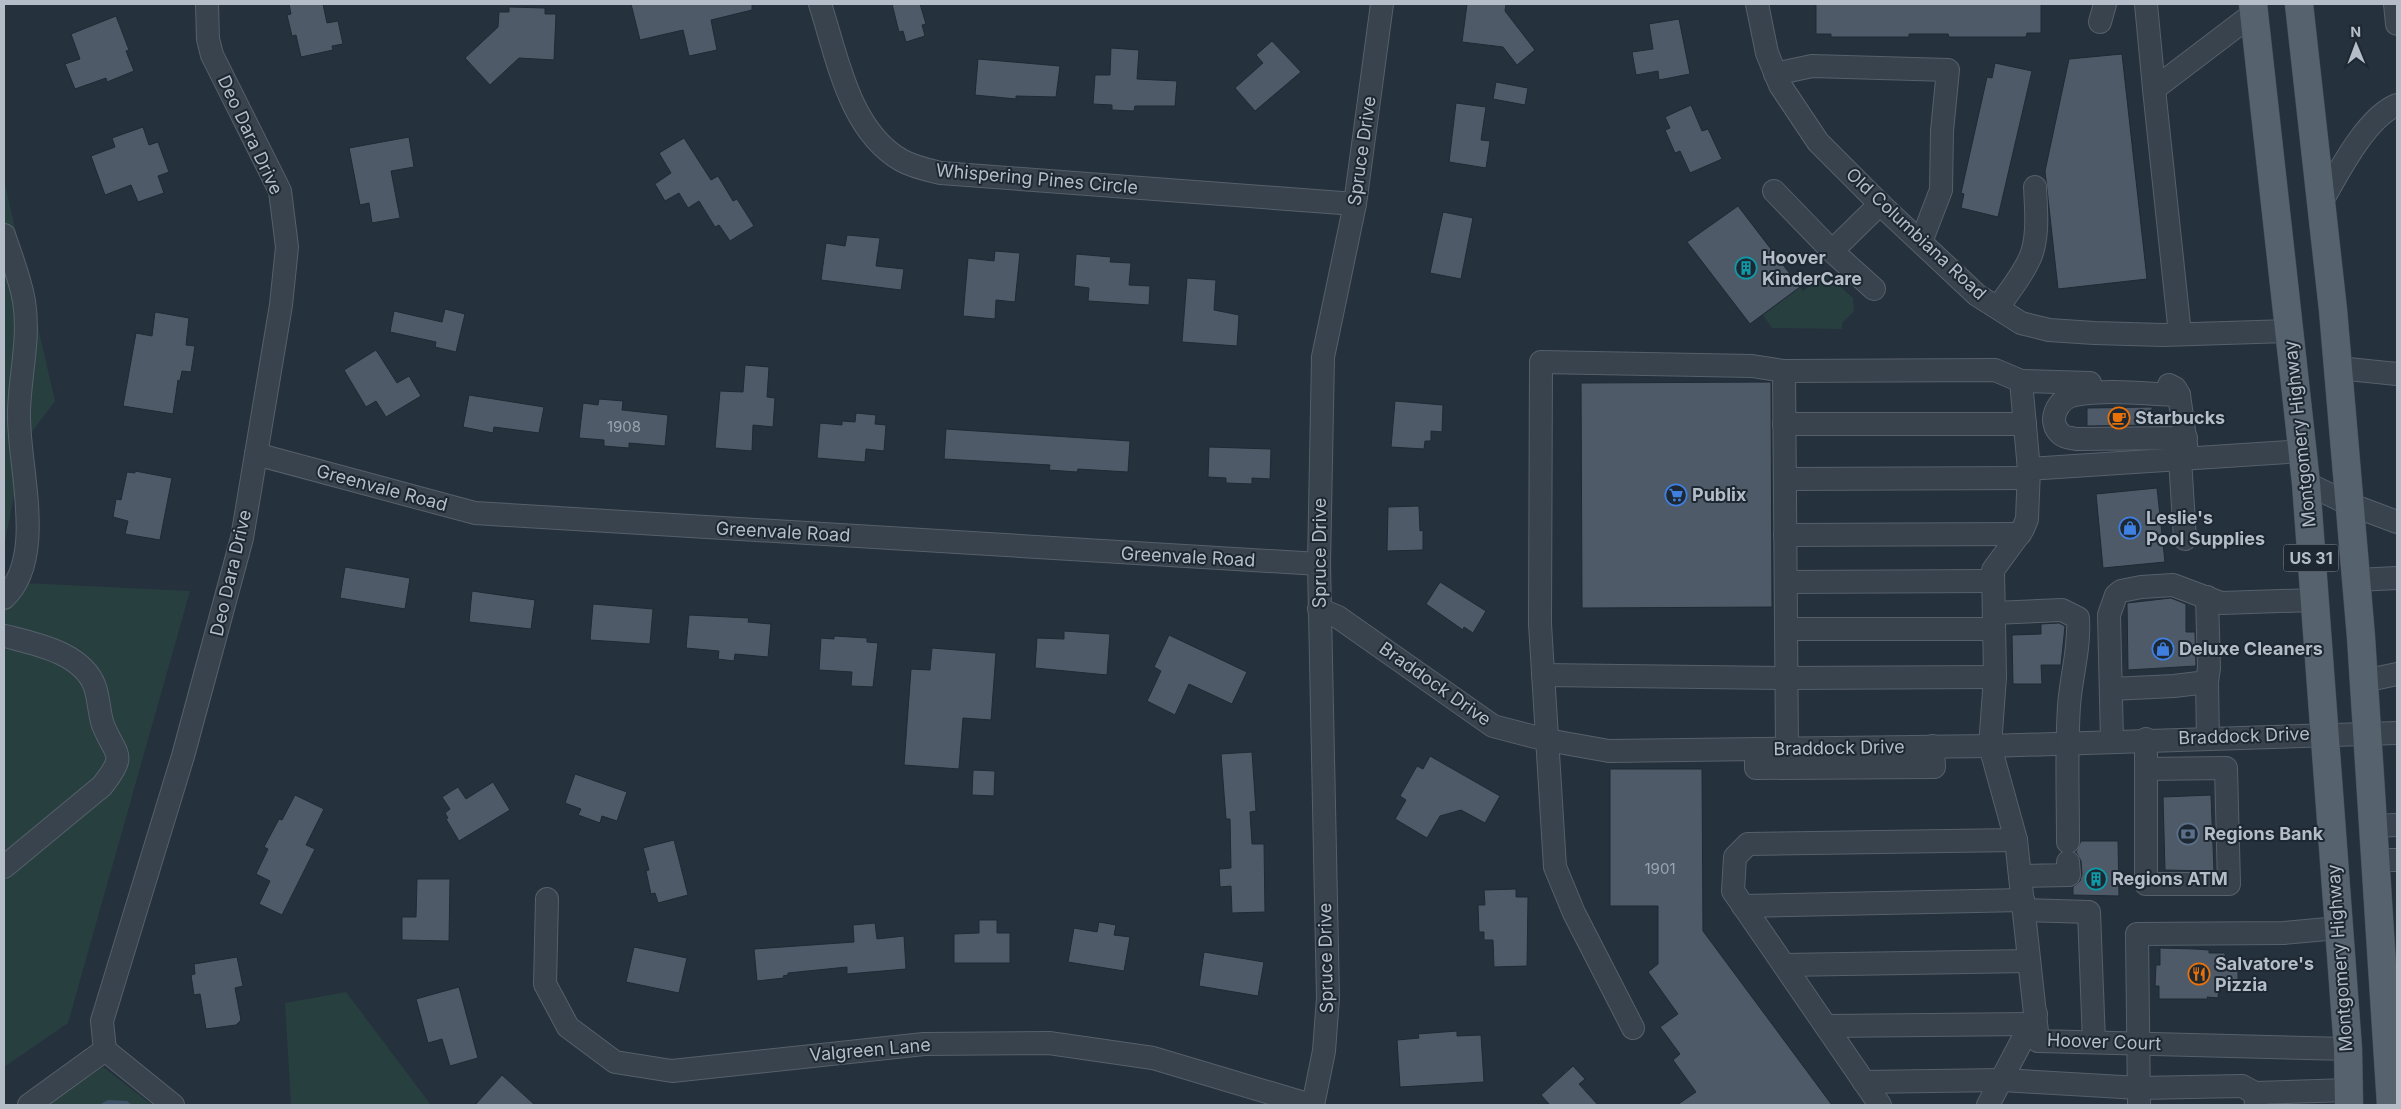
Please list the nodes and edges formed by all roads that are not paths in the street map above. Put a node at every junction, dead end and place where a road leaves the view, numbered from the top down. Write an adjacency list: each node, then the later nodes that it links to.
1 (207, 4): 34 (street, Deo Dara Drive)
2 (820, 4): 16 (street, Whispering Pines Circle)
3 (1382, 4): 16 (street, Spruce Drive)
4 (1756, 4): 10 (street, Old Columbiana Road)
5 (2146, 4): 11 (street)
6 (2299, 4): 15 (main road, US 31)
7 (2395, 4): 9 (street)
8 (2253, 8): 11 (street); 23 (main road, Montgomery Highway / US 31)
9 (2397, 24)
10 (1775, 74): 17 (street, Old Columbiana Road); 19 (street)
11 (2154, 89): 24 (street)
12 (2396, 105): 15 (street)
13 (2035, 187): 22 (street)
14 (1774, 191): 20 (street)
15 (2321, 203): 25 (main road, US 31)
16 (1355, 204): 43 (street, Spruce Drive)
17 (1880, 204): 19 (street, Old Columbiana Road); 20 (street)
18 (4, 235): 49 (street)
19 (1921, 242): 22 (street, Old Columbiana Road)
20 (1832, 252): 21 (street)
21 (1874, 289)
22 (1998, 308): 24 (street, Old Columbiana Road)
23 (2290, 331): 24 (street, Old Columbiana Road); 32 (main road, Montgomery Highway / US 31)
24 (2180, 334)
25 (2338, 368): 27 (street); 38 (main road, US 31)
26 (1784, 372): 28 (street); 30 (street); 56 (street)
27 (2397, 374)
28 (2021, 381): 29 (street); 31 (street)
29 (2179, 395): 33 (street); 33 (street)
30 (1784, 424): 31 (street); 36 (street)
31 (2025, 424): 35 (street)
32 (2302, 451): 33 (street); 37 (main road, Montgomery Highway / US 31)
33 (2185, 452): 35 (street); 42 (street)
34 (256, 454): 43 (street, Greenvale Road); 92 (street, Deo Dara Drive)
35 (2029, 474): 36 (street); 41 (street)
36 (1785, 479): 40 (street)
37 (2306, 483): 38 (street); 50 (main road, Montgomery Highway / US 31)
38 (2349, 504): 39 (street); 45 (main road, US 31)
39 (2397, 522)
40 (1785, 534): 41 (street); 47 (street)
41 (2020, 534): 46 (street)
42 (2185, 540)
43 (1319, 564): 51 (street, Spruce Drive)
44 (2397, 578): 45 (street)
45 (2356, 580): 59 (main road, US 31)
46 (1993, 581): 47 (street); 52 (street, Hoover Court)
47 (1786, 582): 53 (street)
48 (2207, 597): 50 (street); 60 (street); 61 (street)
49 (4, 598)
50 (2314, 600): 64 (main road, Montgomery Highway / US 31)
51 (1319, 609): 67 (street, Braddock Drive); 102 (street, Spruce Drive)
52 (1994, 621): 53 (street); 57 (street, Hoover Court); 69 (street)
53 (1786, 629): 58 (street)
54 (4, 634): 78 (street)
55 (2397, 674): 59 (street)
56 (1543, 675): 58 (street); 67 (street)
57 (1995, 677): 58 (street); 71 (street, Hoover Court)
58 (1786, 678): 73 (street)
59 (2364, 681): 62 (main road, US 31)
60 (2207, 682): 61 (street); 65 (street)
61 (2111, 689): 68 (street)
62 (2368, 733): 63 (street, Braddock Drive); 64 (street, Braddock Drive); 75 (main road, US 31)
63 (2397, 733)
64 (2324, 734): 65 (street, Braddock Drive); 83 (main road, Montgomery Highway / US 31)
65 (2208, 738): 66 (street, Braddock Drive)
66 (2146, 739): 68 (street, Braddock Drive); 74 (street)
67 (1547, 740): 72 (street, Braddock Drive); 88 (street)
68 (2112, 741): 69 (street, Braddock Drive)
69 (2067, 742): 71 (street, Braddock Drive); 79 (street)
70 (1934, 746): 71 (street, Braddock Drive); 72 (street); 73 (street, Braddock Drive)
71 (1990, 746): 76 (street, Hoover Court)
72 (1756, 749): 73 (street, Braddock Drive)
73 (1787, 749)
74 (2146, 769): 74 (street)
75 (2386, 825): 77 (main road, US 31)
76 (2016, 840): 79 (street, Hoover Court); 82 (street)
77 (2387, 860): 91 (main road, US 31)
78 (4, 867)
79 (2020, 876): 81 (street, Hoover Court)
80 (547, 899): 102 (street, Valgreen Lane)
81 (2023, 905): 82 (street); 84 (street, Hoover Court); 89 (street)
82 (1743, 906): 85 (street)
83 (2338, 928): 90 (street); 93 (main road, Montgomery Highway / US 31)
84 (2030, 961): 85 (street); 86 (street, Hoover Court)
85 (1784, 965): 87 (street)
86 (2033, 1019): 87 (street); 89 (street, Hoover Court); 94 (street)
87 (1826, 1026): 95 (street)
88 (1633, 1028)
89 (2094, 1042): 90 (street, Hoover Court)
90 (2138, 1044): 93 (street, Hoover Court); 96 (street)
91 (2392, 1048): 99 (main road, US 31)
92 (106, 1050): 100 (street); 101 (street)
93 (2348, 1050): 97 (main road, Montgomery Highway / US 31)
94 (2002, 1080): 95 (street); 96 (street); 104 (street)
95 (1864, 1082): 103 (street)
96 (2139, 1097): 98 (street)
97 (2349, 1097): 98 (street)
98 (2255, 1099)
99 (2393, 1104)
100 (28, 1105)
101 (173, 1105)
102 (1312, 1105)
103 (1880, 1105)
104 (1988, 1105)

